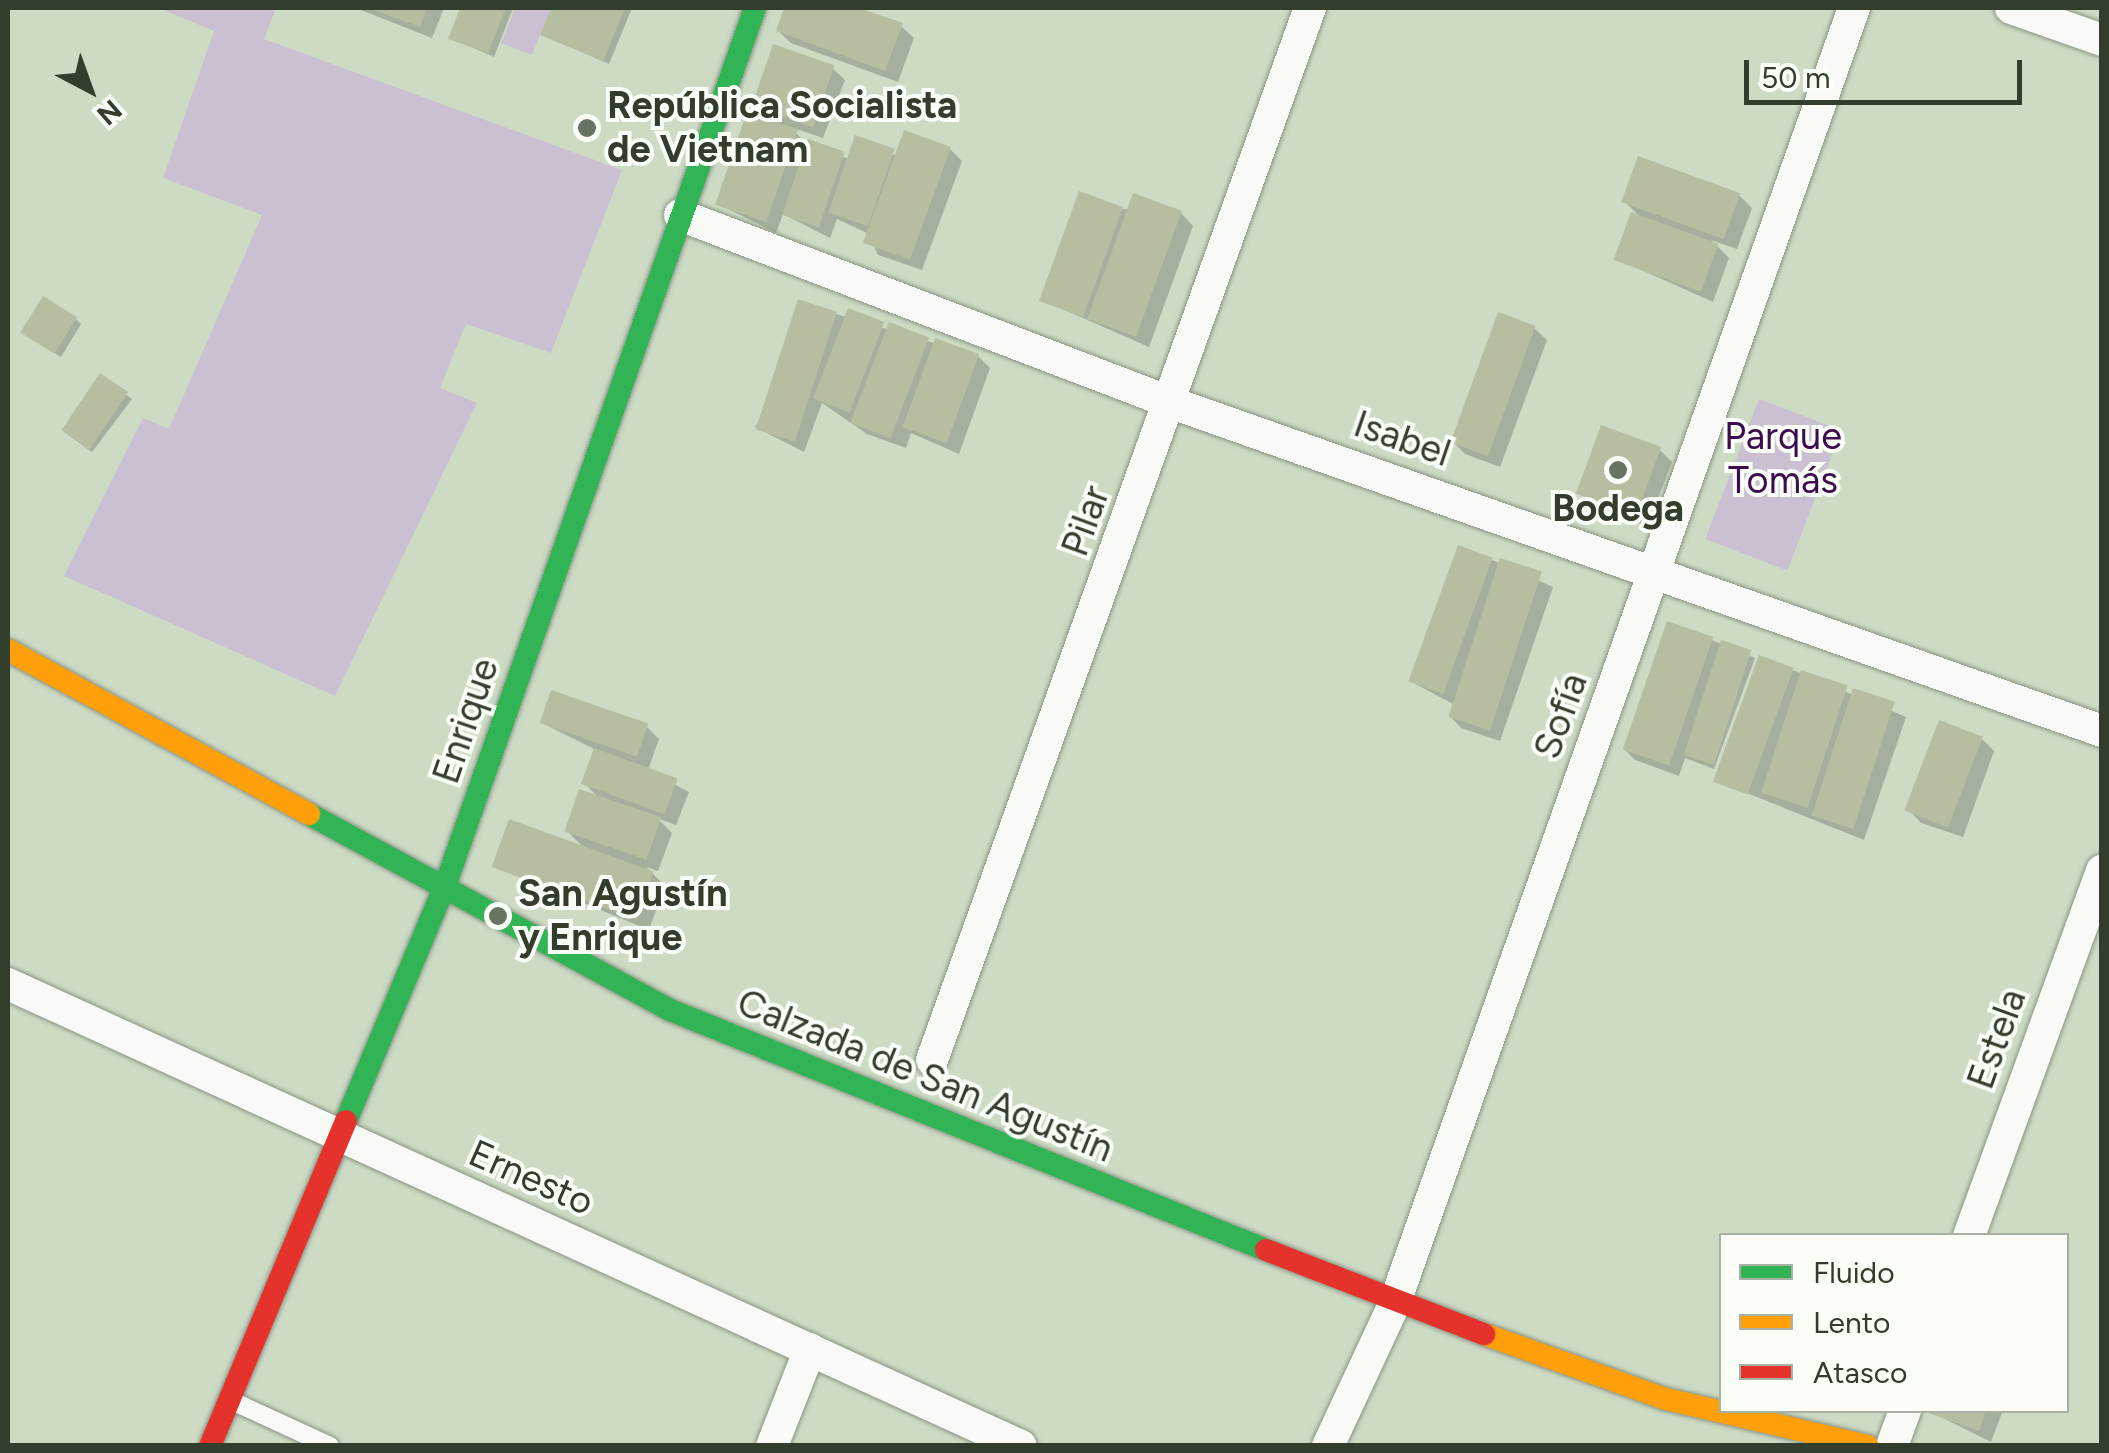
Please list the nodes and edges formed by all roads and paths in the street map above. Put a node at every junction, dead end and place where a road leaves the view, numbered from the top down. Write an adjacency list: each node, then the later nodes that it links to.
1 (755, 8): 6 (main road, Enrique)
2 (1310, 8): 7 (street, Pilar)
3 (1854, 8): 8 (street, Sofía)
4 (2011, 8): 5 (street)
5 (2102, 40)
6 (680, 215): 7 (street, Isabel); 12 (main road, Enrique)
7 (1172, 403): 8 (street, Isabel); 14 (street, Pilar)
8 (1657, 567): 10 (street, Isabel); 17 (street, Sofía)
9 (8, 650): 12 (main road, Calzada de San Agustín)
10 (2102, 731)
11 (2102, 870): 16 (street, Estela)
12 (446, 886): 15 (main road, Enrique); 17 (main road, Calzada de San Agustín)
13 (8, 984): 15 (street, Ernesto)
14 (932, 1060)
15 (345, 1138): 18 (street, Ernesto); 19 (main road, Enrique)
16 (1969, 1233)
17 (1395, 1302): 20 (main road, Calzada de San Agustín); 27 (street, Sofía)
18 (810, 1349): 25 (street); 26 (street, Ernesto)
19 (229, 1400): 23 (main road, Enrique); 24 (lane)
20 (1719, 1411)
21 (1726, 1413): 28 (main road, Calzada de San Agustín)
22 (1904, 1413): 29 (street)
23 (210, 1446)
24 (330, 1446)
25 (772, 1446)
26 (1021, 1446)
27 (1328, 1446)
28 (1868, 1446)
29 (1892, 1446)

